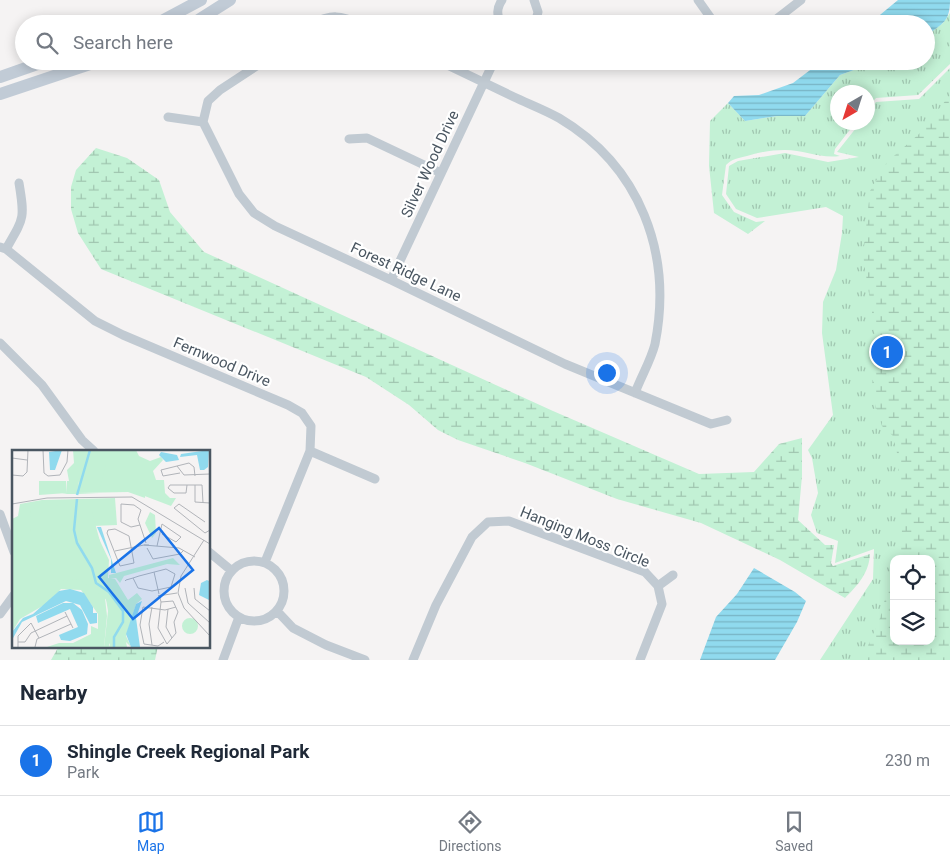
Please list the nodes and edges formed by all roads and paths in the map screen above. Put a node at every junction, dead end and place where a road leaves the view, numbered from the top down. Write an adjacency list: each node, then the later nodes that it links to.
1 (200, 0): 7 (street)
2 (230, 0): 8 (street)
3 (534, 0): 10 (street)
4 (698, 0): 11 (street)
5 (801, 0): 12 (street)
6 (498, 2): 9 (street)
7 (172, 15)
8 (206, 15)
9 (498, 15)
10 (537, 15)
11 (709, 15)
12 (782, 15)
13 (20, 70): 18 (street)
14 (59, 70): 20 (street)
15 (250, 70): 22 (street)
16 (458, 70): 19 (street)
17 (489, 70): 19 (street, Silver Wood Drive)
18 (0, 77)
19 (483, 82): 24 (street, Silver Wood Drive); 31 (street)
20 (0, 94)
21 (168, 117): 22 (street)
22 (203, 122): 27 (street, Forest Ridge Lane)
23 (349, 139): 24 (street)
24 (441, 173): 27 (street, Silver Wood Drive)
25 (19, 183): 26 (street)
26 (3, 248): 34 (street, Fernwood Drive)
27 (391, 280): 31 (street, Forest Ridge Lane)
28 (0, 338): 30 (street)
29 (0, 343): 30 (street)
30 (8, 350): 33 (street)
31 (635, 393): 32 (street, Forest Ridge Lane)
32 (728, 420)
33 (93, 450)
34 (310, 451): 35 (street); 39 (street, Fernwood Drive)
35 (375, 479)
36 (0, 514): 37 (street)
37 (12, 547)
38 (210, 553): 40 (street)
39 (265, 562): 40 (street); 44 (street)
40 (232, 571): 46 (street)
41 (673, 575): 42 (street)
42 (658, 586): 49 (street, Hanging Moss Circle); 50 (street, Hanging Moss Circle)
43 (12, 598): 45 (street)
44 (277, 610): 46 (street); 48 (street)
45 (0, 614)
46 (239, 617): 47 (street)
47 (223, 660)
48 (364, 660)
49 (413, 660)
50 (640, 660)

